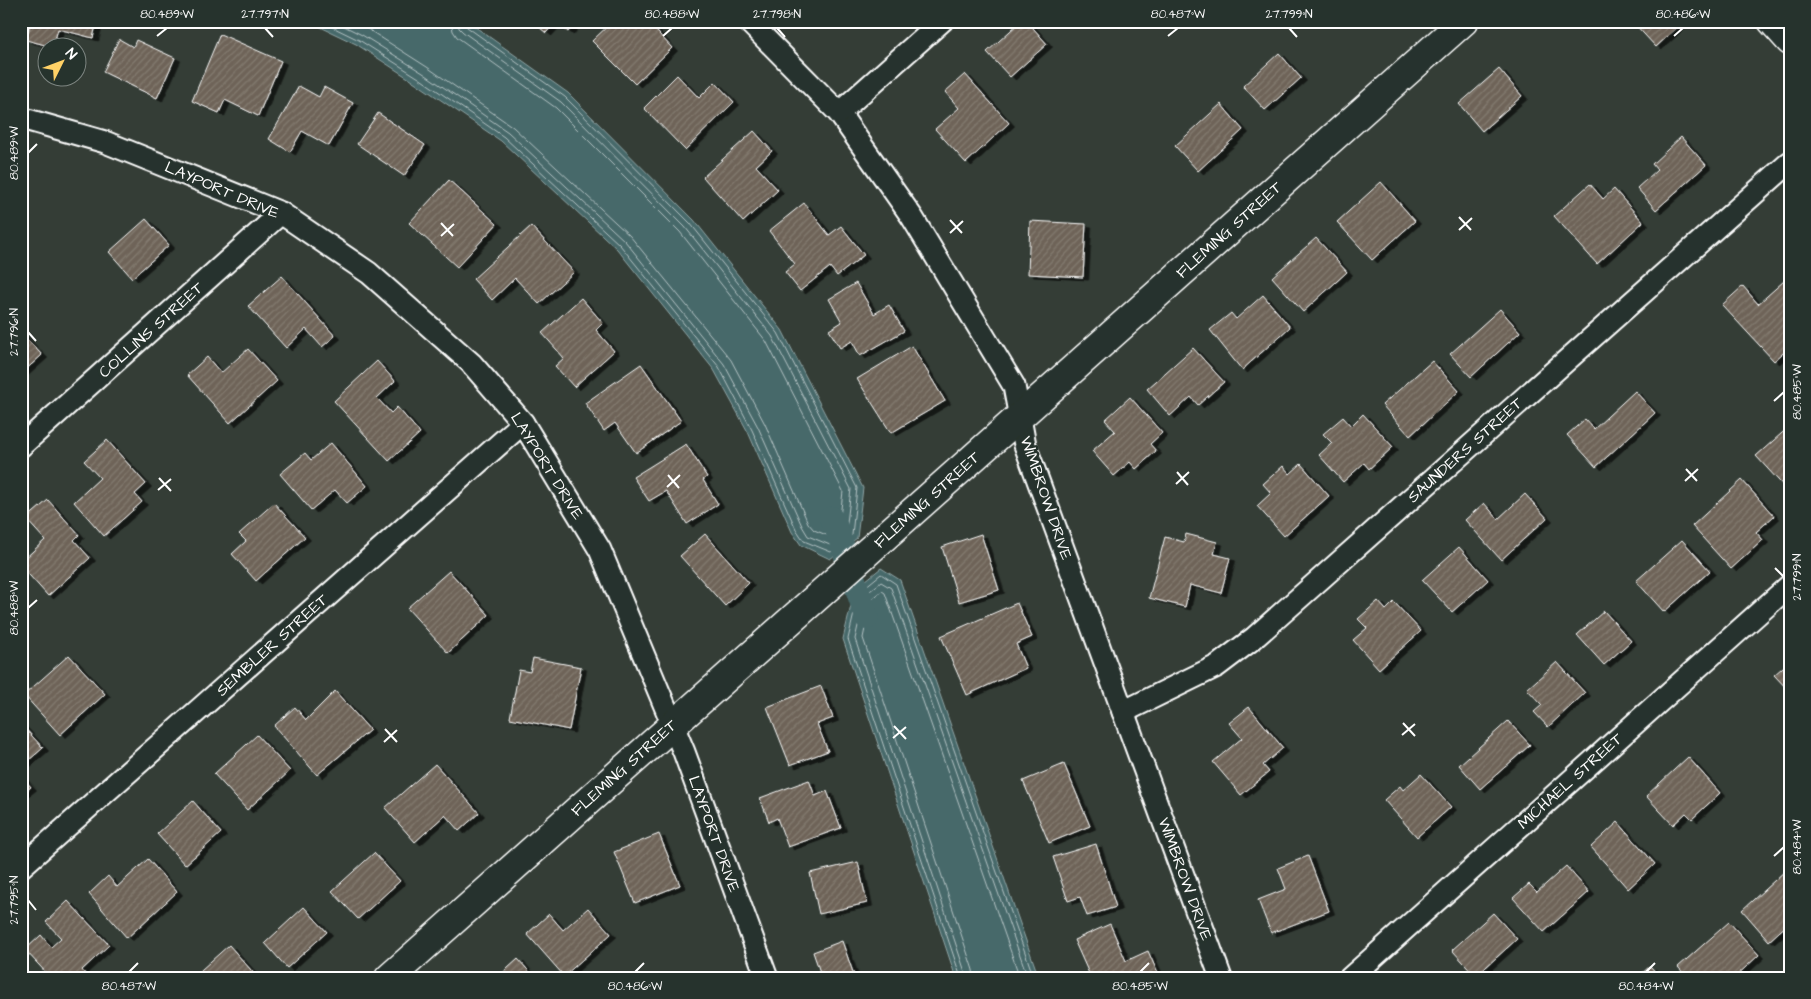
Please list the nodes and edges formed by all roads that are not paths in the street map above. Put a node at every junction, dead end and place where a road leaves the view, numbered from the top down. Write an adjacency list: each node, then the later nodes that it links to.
1 (748, 21): 6 (street, WIMBROW DRIVE)
2 (942, 21): 6 (street)
3 (1464, 21): 10 (street, FLEMING STREET)
4 (1772, 21): 5 (street)
5 (1790, 41)
6 (839, 112): 10 (street, WIMBROW DRIVE)
7 (21, 118): 9 (street, LAYPORT DRIVE)
8 (1790, 162): 14 (street, SAUNDERS STREET)
9 (281, 213): 11 (street, LAYPORT DRIVE); 12 (street, COLLINS STREET)
10 (1020, 417): 14 (street, WIMBROW DRIVE); 15 (street, FLEMING STREET)
11 (523, 423): 15 (street, LAYPORT DRIVE); 16 (street, SEMBLER STREET)
12 (21, 446)
13 (1790, 585): 20 (street, MICHAEL STREET)
14 (1123, 712): 19 (street, WIMBROW DRIVE)
15 (672, 724): 17 (street, FLEMING STREET); 18 (street, LAYPORT DRIVE)
16 (21, 867)
17 (389, 978)
18 (767, 978)
19 (1221, 978)
20 (1350, 978)

